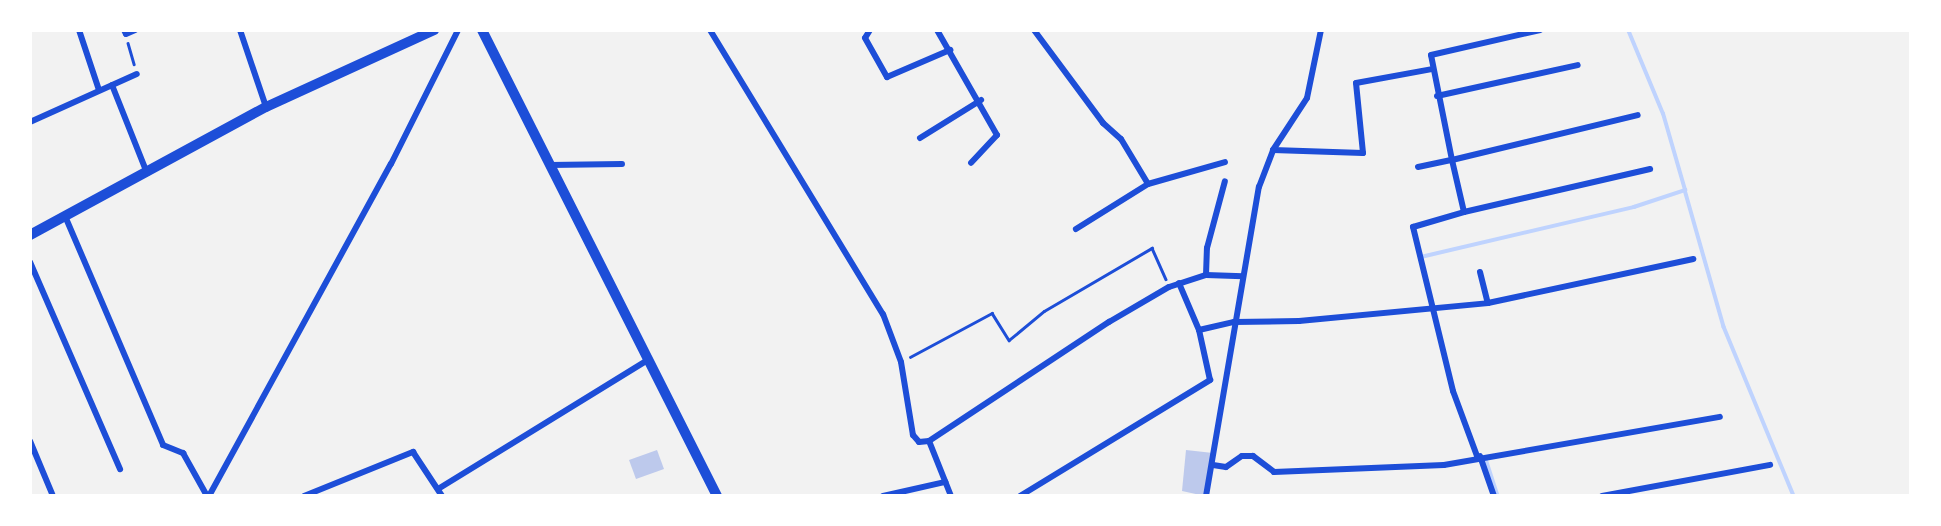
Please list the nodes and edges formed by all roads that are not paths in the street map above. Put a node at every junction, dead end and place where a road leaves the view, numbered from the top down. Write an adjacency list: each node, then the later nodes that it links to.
1 (79, 30): 19 (street)
2 (135, 30): 13 (street)
3 (240, 30): 22 (street)
4 (432, 30): 22 (highway)
5 (458, 30): 62 (street)
6 (482, 30): 31 (highway)
7 (709, 30): 54 (street)
8 (870, 30): 14 (street)
9 (937, 30): 14 (street)
10 (1034, 30): 36 (street)
11 (1321, 30): 26 (street)
12 (1540, 30): 16 (street)
13 (125, 32)
14 (950, 50): 21 (street)
15 (1578, 65): 20 (street)
16 (1432, 69): 20 (street); 26 (street)
17 (137, 74): 18 (street)
18 (112, 85): 19 (street); 34 (street)
19 (99, 90): 24 (street)
20 (1437, 96): 27 (street)
21 (981, 100): 25 (street); 29 (street)
22 (266, 107): 34 (highway)
23 (1638, 115): 27 (street)
24 (30, 122)
25 (920, 138)
26 (1273, 150): 45 (street)
27 (1452, 159): 32 (street); 37 (street)
28 (1225, 162): 36 (street)
29 (971, 163)
30 (622, 164): 31 (street)
31 (550, 165): 51 (highway)
32 (1418, 167)
33 (1650, 169): 37 (street)
34 (147, 173): 38 (highway)
35 (1225, 181): 44 (street)
36 (1148, 184): 39 (street)
37 (1464, 212): 48 (street)
38 (65, 216): 40 (highway); 62 (street)
39 (1076, 229)
40 (30, 234)
41 (1693, 259): 47 (street)
42 (30, 262): 58 (street)
43 (1480, 272): 47 (street)
44 (1206, 275): 45 (street); 46 (street)
45 (1243, 276): 49 (street)
46 (1179, 283): 50 (street); 54 (street)
47 (1488, 303): 48 (street)
48 (1431, 306): 49 (street); 55 (street)
49 (1234, 322): 50 (street); 56 (street)
50 (1199, 330): 67 (street)
51 (648, 359): 60 (street); 64 (highway)
52 (1720, 417): 55 (street)
53 (30, 441): 61 (street)
54 (929, 441): 59 (street)
55 (1479, 456): 56 (street); 69 (street)
56 (1213, 465): 68 (street)
57 (1770, 465): 70 (street)
58 (120, 469)
59 (945, 482): 65 (street); 66 (street)
60 (440, 493): 63 (street)
61 (53, 496)
62 (208, 496)
63 (304, 496)
64 (717, 496)
65 (883, 496)
66 (951, 496)
67 (1020, 496)
68 (1206, 496)
69 (1494, 496)
70 (1602, 496)

